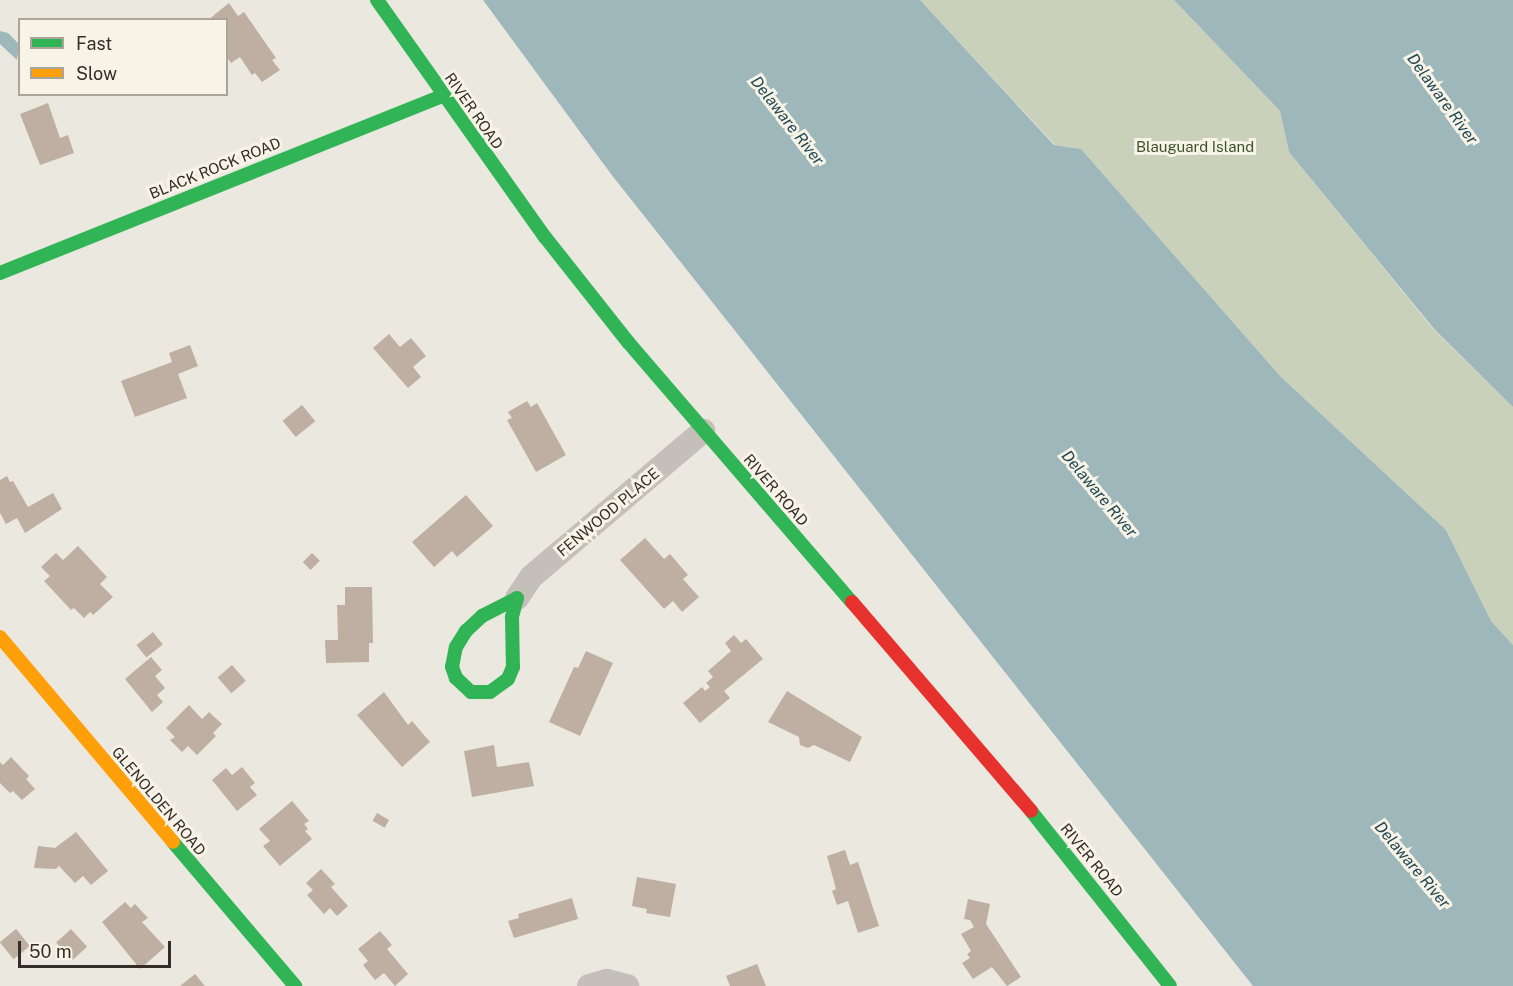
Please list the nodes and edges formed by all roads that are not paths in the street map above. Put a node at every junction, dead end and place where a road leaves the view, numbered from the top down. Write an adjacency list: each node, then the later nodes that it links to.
1 (377, 0): 2 (main road, RIVER ROAD)
2 (443, 96): 3 (main road, BLACK ROCK ROAD); 4 (main road, RIVER ROAD)
3 (0, 273)
4 (703, 431): 5 (street, FENWOOD PLACE); 10 (main road, RIVER ROAD)
5 (518, 598): 5 (main road, FENWOOD PLACE)
6 (0, 637): 7 (main road, GLENOLDEN ROAD)
7 (295, 986)
8 (589, 986): 9 (street)
9 (627, 986)
10 (1170, 986)

